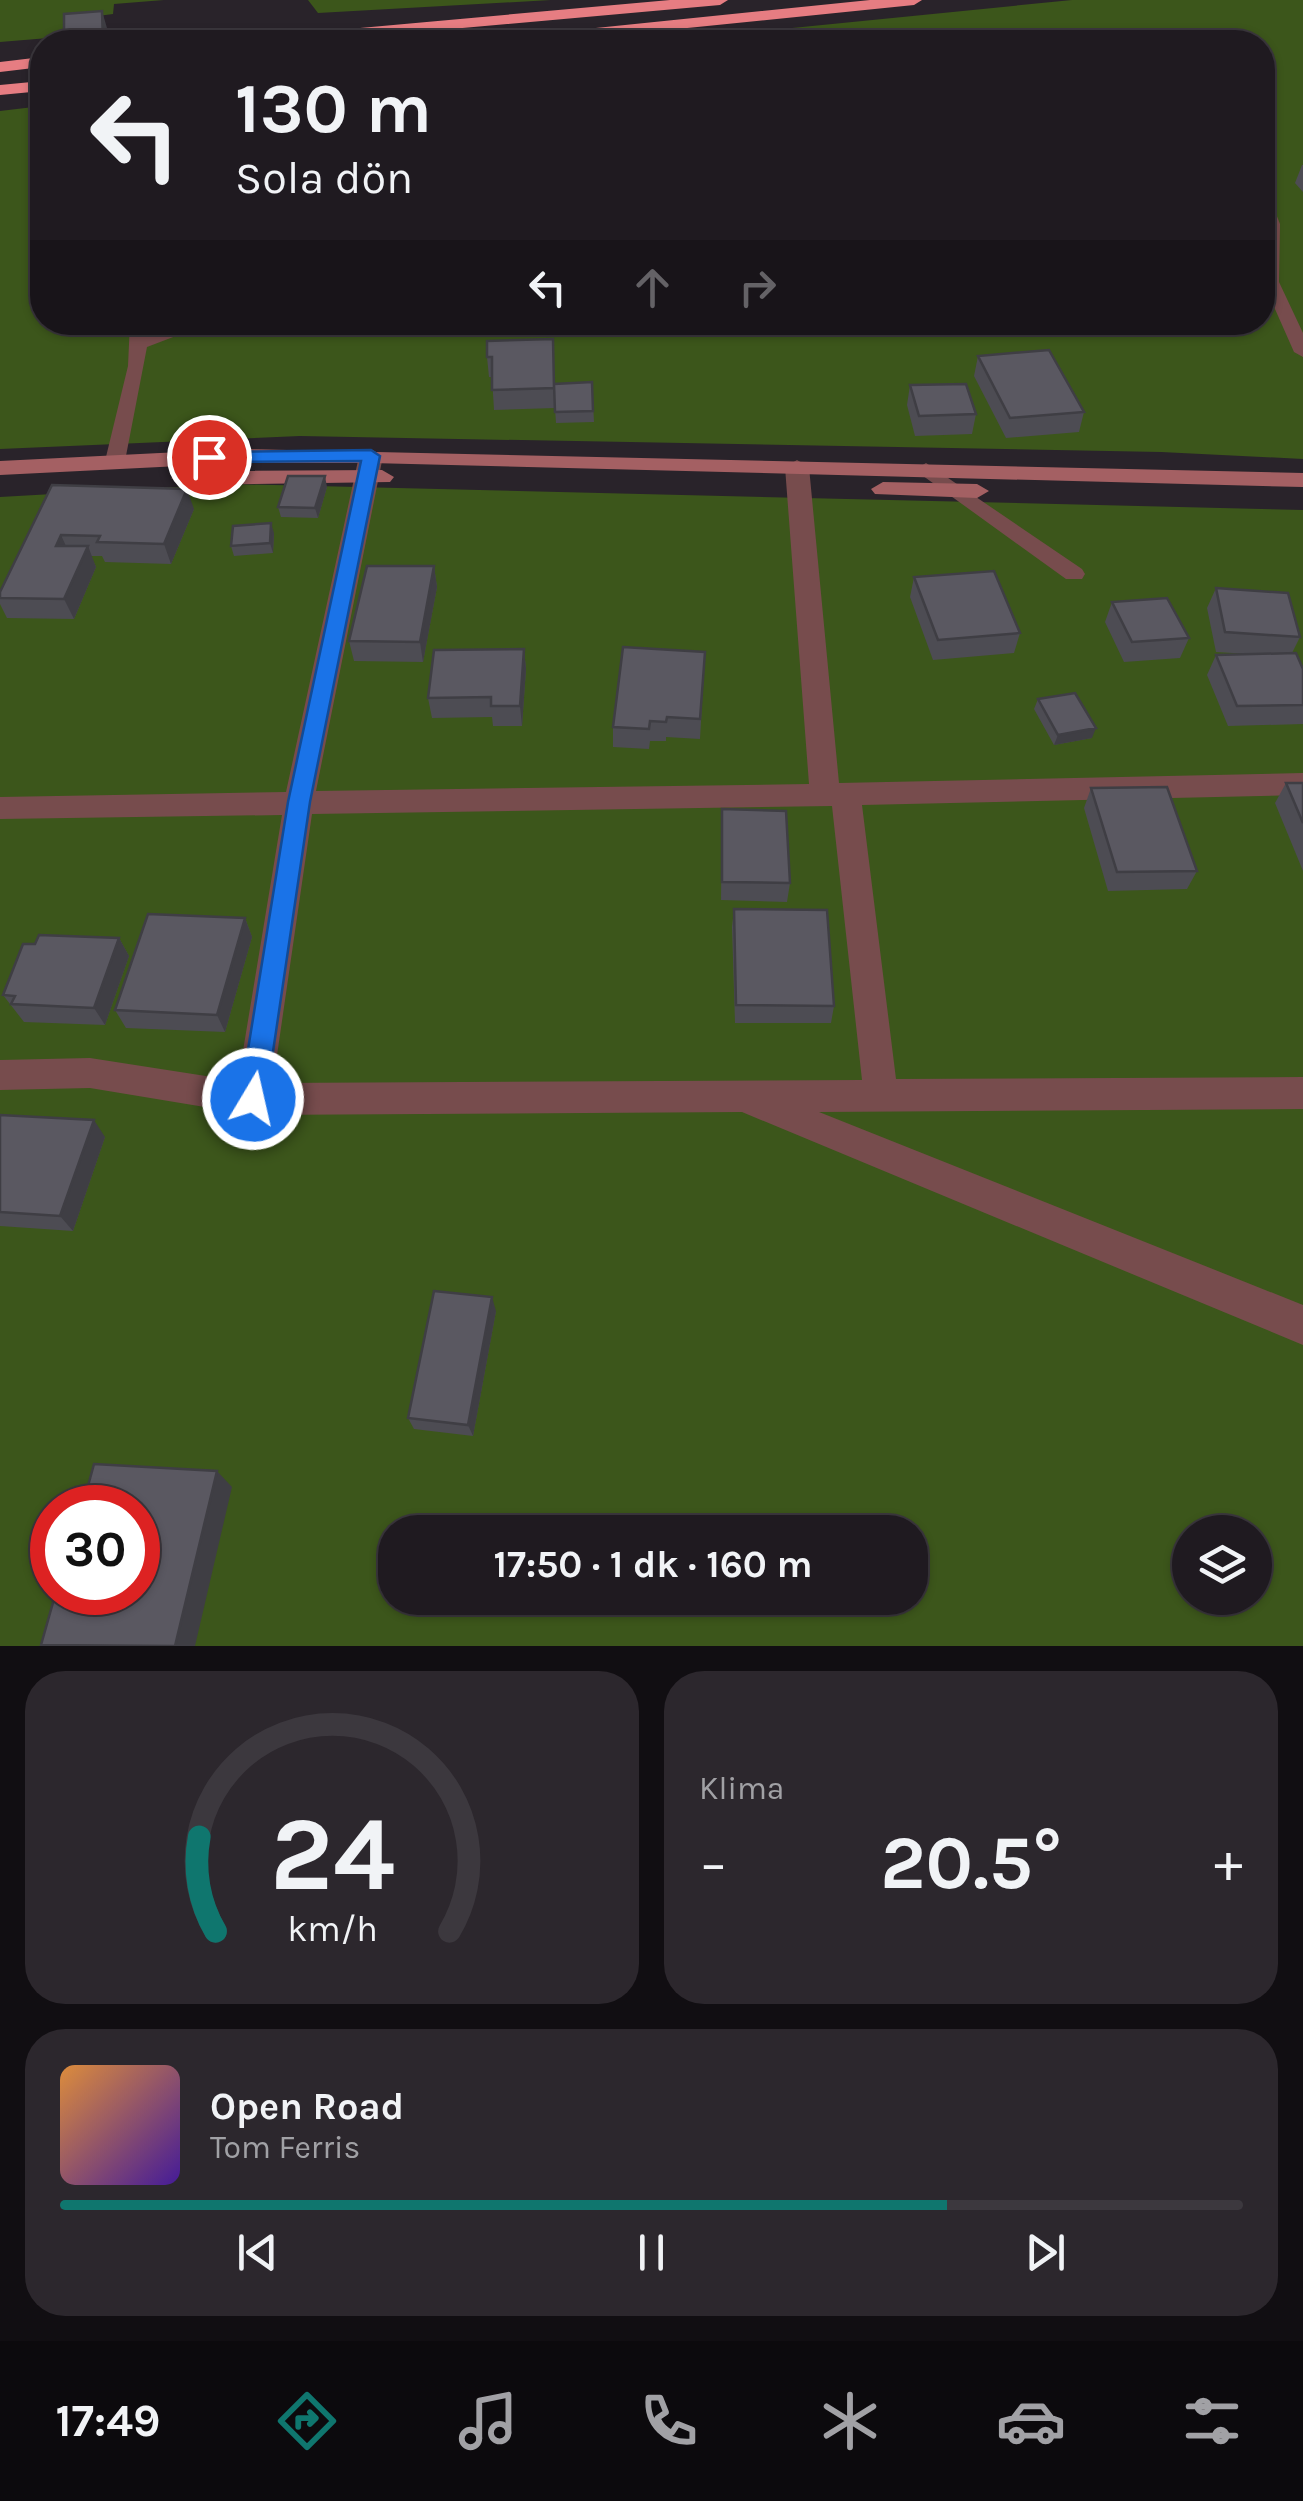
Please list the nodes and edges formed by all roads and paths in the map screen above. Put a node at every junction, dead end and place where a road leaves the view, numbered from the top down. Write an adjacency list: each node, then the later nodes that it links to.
1 (720, 0): 3 (highway)
2 (914, 0): 4 (highway)
3 (391, 30)
4 (624, 30)
5 (30, 63): 6 (highway)
6 (0, 66)
7 (30, 87): 8 (highway)
8 (0, 90)
9 (1275, 291): 13 (lane)
10 (139, 335): 12 (lane)
11 (166, 335): 12 (lane)
12 (139, 344): 14 (lane)
13 (1303, 352)
14 (115, 461): 15 (main road); 16 (main road)
15 (369, 466): 18 (main road); 20 (main road); 26 (street)
16 (0, 468)
17 (926, 469): 18 (main road); 19 (main road); 21 (lane)
18 (798, 477): 21 (main road); 25 (street)
19 (1303, 480)
20 (0, 486)
21 (957, 491): 22 (main road); 23 (lane)
22 (1303, 499)
23 (1074, 574)
24 (1303, 784): 25 (street)
25 (836, 796): 26 (street); 31 (street)
26 (299, 802): 27 (street); 32 (street)
27 (0, 808)
28 (0, 1075): 32 (street)
29 (1303, 1093): 31 (street)
30 (741, 1096): 31 (street); 32 (street); 33 (street)
31 (881, 1096)
32 (253, 1099)
33 (1303, 1325)

